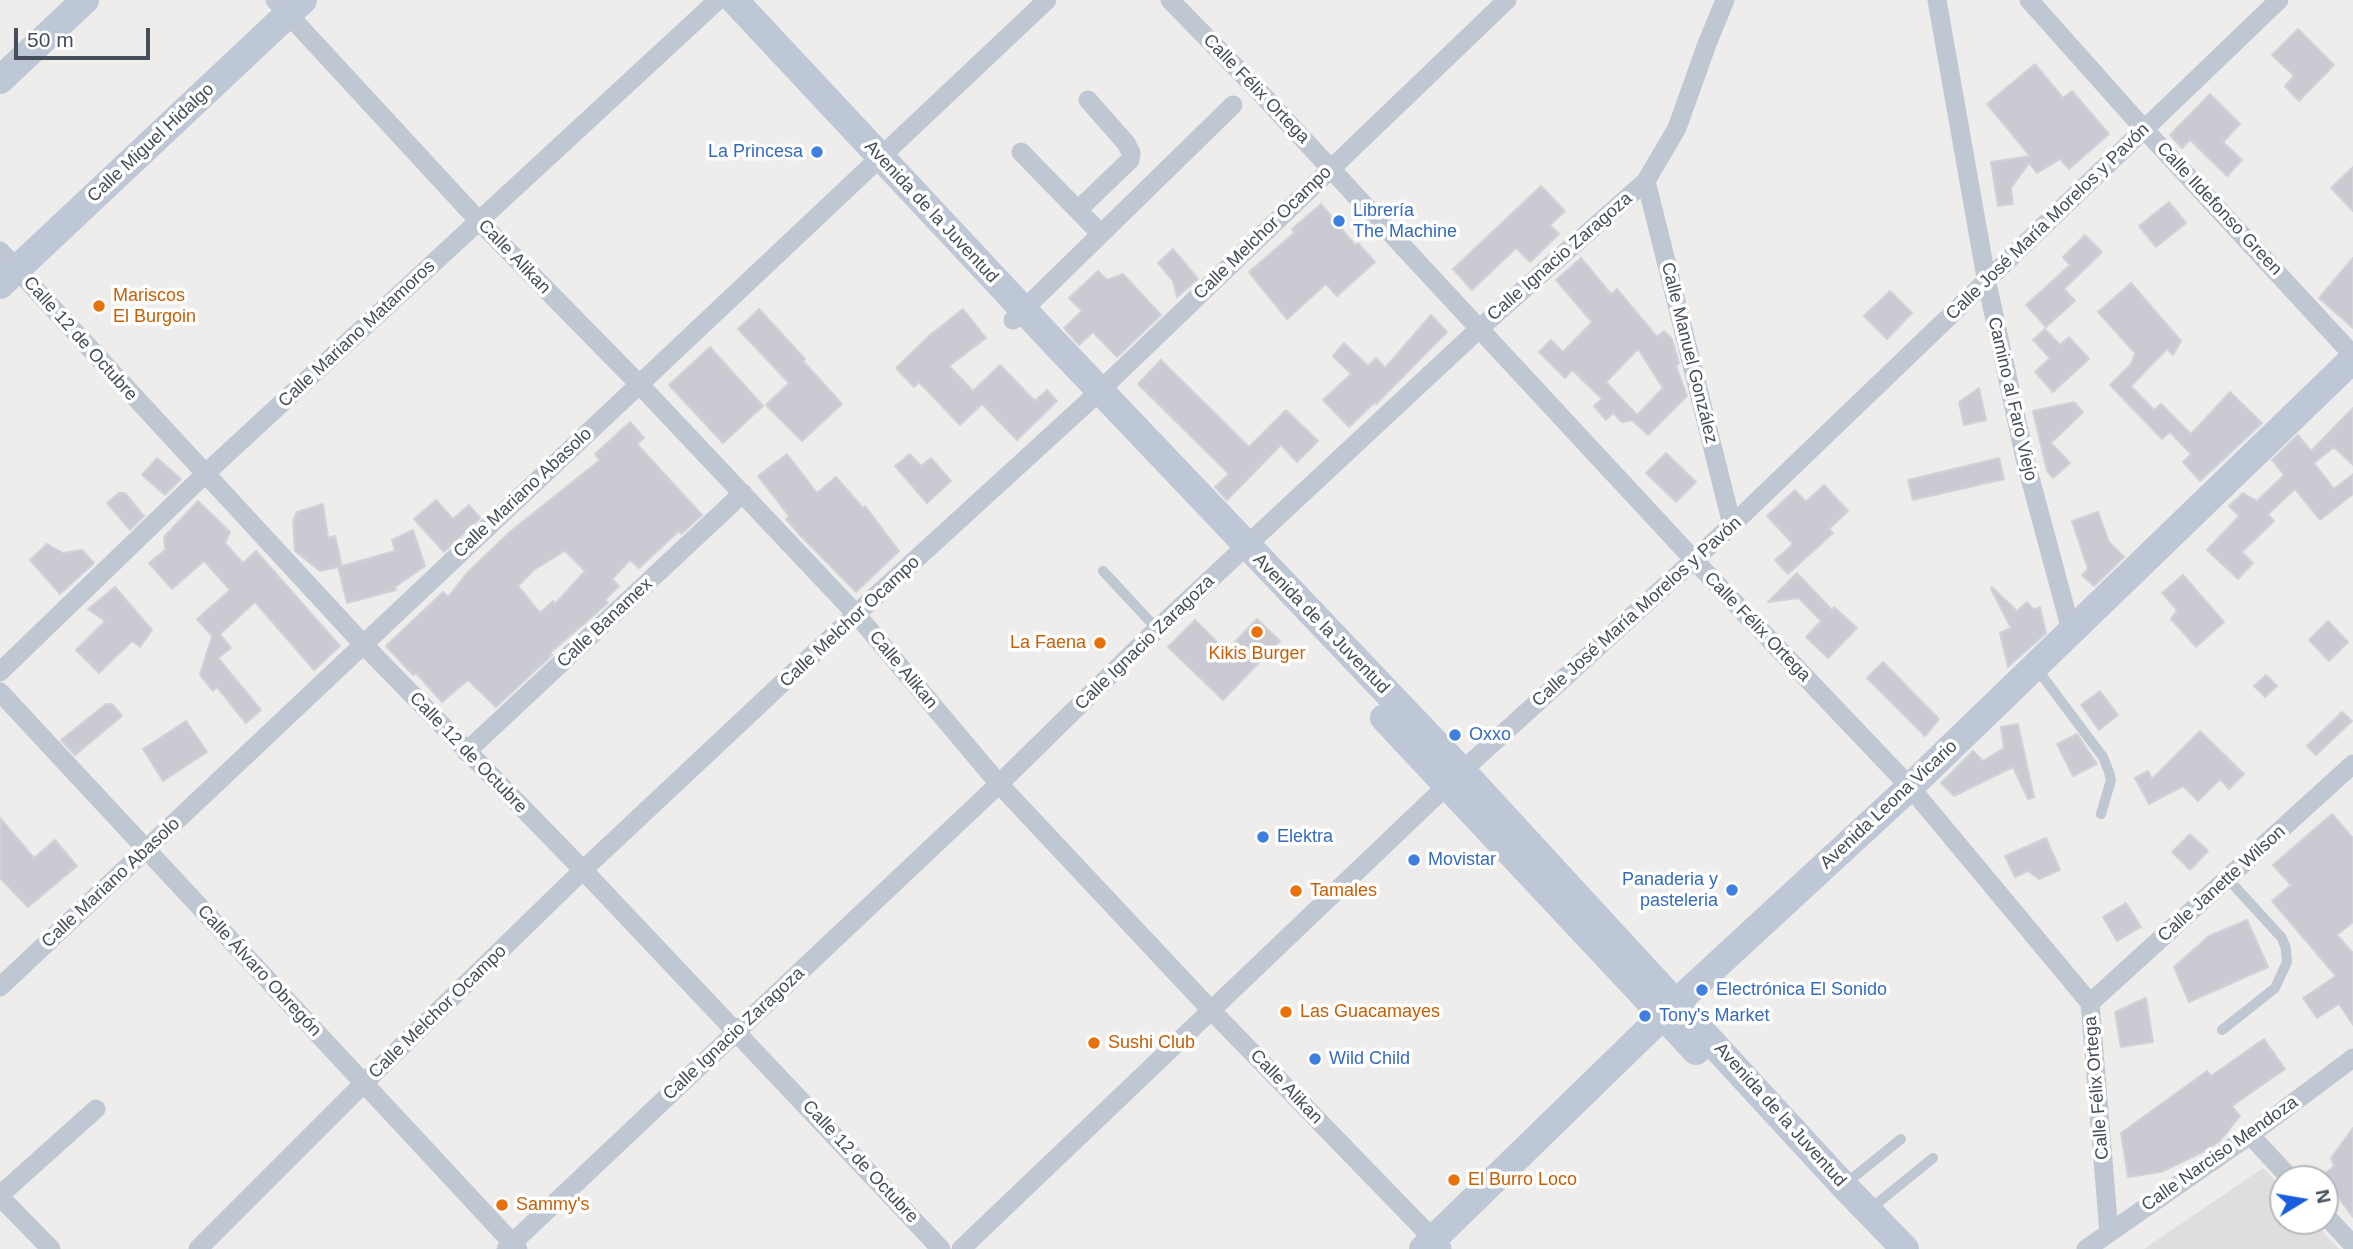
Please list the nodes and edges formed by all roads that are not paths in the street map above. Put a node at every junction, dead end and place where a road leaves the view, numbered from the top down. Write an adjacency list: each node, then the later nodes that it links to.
1 (85, 0): 13 (street)
2 (1047, 0): 18 (street, Calle Mariano Abasolo)
3 (1170, 0): 19 (street, Calle Félix Ortega)
4 (1507, 0): 19 (street, Calle Melchor Ocampo)
5 (1708, 0): 12 (street)
6 (1725, 0): 12 (street, Calle Ignacio Zaragoza)
7 (1937, 0): 25 (street, Camino al Faro Viejo)
8 (2029, 0): 16 (street, Calle Ildefonso Green)
9 (2279, 0): 16 (street, Calle José María Morelos y Pavón)
10 (720, 1): 18 (street, Avenida de la Juventud); 22 (street, Calle Mariano Matamoros)
11 (289, 5): 22 (street, Calle Alikan); 24 (street, Calle Miguel Hidalgo)
12 (1714, 27): 20 (street, Calle Ignacio Zaragoza)
13 (0, 80)
14 (1088, 100): 21 (street)
15 (1233, 105): 23 (street)
16 (2144, 129): 25 (street, Calle José María Morelos y Pavón); 28 (street, Calle Ildefonso Green)
17 (1021, 152): 21 (street)
18 (875, 162): 26 (street, Avenida de la Juventud); 29 (street, Calle Mariano Abasolo)
19 (1331, 168): 27 (street, Calle Félix Ortega); 30 (street, Calle Melchor Ocampo)
20 (1646, 181): 27 (street, Calle Ignacio Zaragoza); 33 (street, Calle Manuel González)
21 (1079, 209): 23 (street)
22 (479, 221): 29 (street, Calle Alikan); 31 (street, Calle Mariano Matamoros)
23 (1101, 234): 26 (street)
24 (6, 269): 31 (street, Calle 12 de Octubre)
25 (1987, 283): 33 (street, Calle José María Morelos y Pavón); 39 (street, Camino al Faro Viejo)
26 (1018, 315): 30 (street, Avenida de la Juventud)
27 (1480, 328): 34 (street, Calle Ignacio Zaragoza); 35 (street, Calle Félix Ortega)
28 (2353, 357): 39 (street, Avenida Leona Vicario)
29 (638, 383): 32 (street, Calle Alikan); 40 (street, Calle Mariano Abasolo)
30 (1094, 396): 34 (street, Avenida de la Juventud); 37 (street, Calle Melchor Ocampo)
31 (205, 474): 40 (street, Calle 12 de Octubre); 42 (street, Calle Mariano Matamoros)
32 (743, 493): 37 (street, Calle Alikan); 44 (street, Calle Banamex)
33 (1732, 525): 35 (street, Calle José María Morelos y Pavón)
34 (1242, 552): 38 (street, Calle Ignacio Zaragoza); 46 (street, Avenida de la Juventud)
35 (1694, 560): 46 (street, Calle José María Morelos y Pavón); 48 (street, Calle Félix Ortega)
36 (1103, 571): 38 (lane)
37 (856, 614): 47 (street, Calle Alikan); 51 (street, Calle Melchor Ocampo)
38 (1157, 629): 47 (street, Calle Ignacio Zaragoza)
39 (2071, 630): 41 (street, Avenida Leona Vicario)
40 (363, 644): 44 (street, Calle 12 de Octubre); 50 (street, Calle Mariano Abasolo)
41 (2034, 666): 48 (street, Avenida Leona Vicario); 49 (lane)
42 (0, 672)
43 (0, 692): 50 (street, Calle Álvaro Obregón)
44 (467, 752): 51 (street, Calle 12 de Octubre)
45 (2353, 764): 52 (street, Calle Janette Wilson)
46 (1455, 778): 55 (street, Calle José María Morelos y Pavón); 56 (street, Avenida de la Juventud)
47 (999, 784): 55 (street, Calle Alikan); 58 (street, Calle Ignacio Zaragoza)
48 (1910, 787): 54 (street, Calle Félix Ortega); 56 (street, Avenida Leona Vicario)
49 (2101, 814)
50 (147, 850): 53 (street, Calle Mariano Abasolo); 60 (street, Calle Álvaro Obregón)
51 (583, 870): 58 (street, Calle 12 de Octubre); 60 (street, Calle Melchor Ocampo)
52 (2228, 879): 54 (street, Calle Janette Wilson); 57 (lane)
53 (0, 987)
54 (2090, 1003): 70 (street, Calle Félix Ortega)
55 (1210, 1009): 72 (street, Calle Alikan); 77 (street, Calle José María Morelos y Pavón)
56 (1670, 1009): 66 (street, Avenida de la Juventud); 72 (street, Avenida Leona Vicario); 78 (street, Avenida de la Juventud)
57 (2222, 1030)
58 (737, 1031): 73 (street, Calle Ignacio Zaragoza); 76 (street, Calle 12 de Octubre)
59 (2353, 1058): 62 (street, Calle Narciso Mendoza)
60 (363, 1084): 73 (street, Calle Álvaro Obregón); 75 (street, Calle Melchor Ocampo)
61 (96, 1110): 67 (street)
62 (2250, 1135): 65 (street); 70 (street, Calle Narciso Mendoza)
63 (1901, 1139): 66 (lane)
64 (1933, 1158): 68 (lane)
65 (2278, 1165)
66 (1844, 1186): 68 (street, Avenida de la Juventud)
67 (0, 1196): 74 (street)
68 (1868, 1210): 79 (street, Avenida de la Juventud)
69 (2339, 1230): 71 (street)
70 (2109, 1233): 80 (street, Calle Narciso Mendoza)
71 (2353, 1245)
72 (1433, 1246)
73 (513, 1247)
74 (51, 1249)
75 (198, 1249)
76 (941, 1249)
77 (961, 1249)
78 (1881, 1249)
79 (1905, 1249)
80 (2086, 1249)

